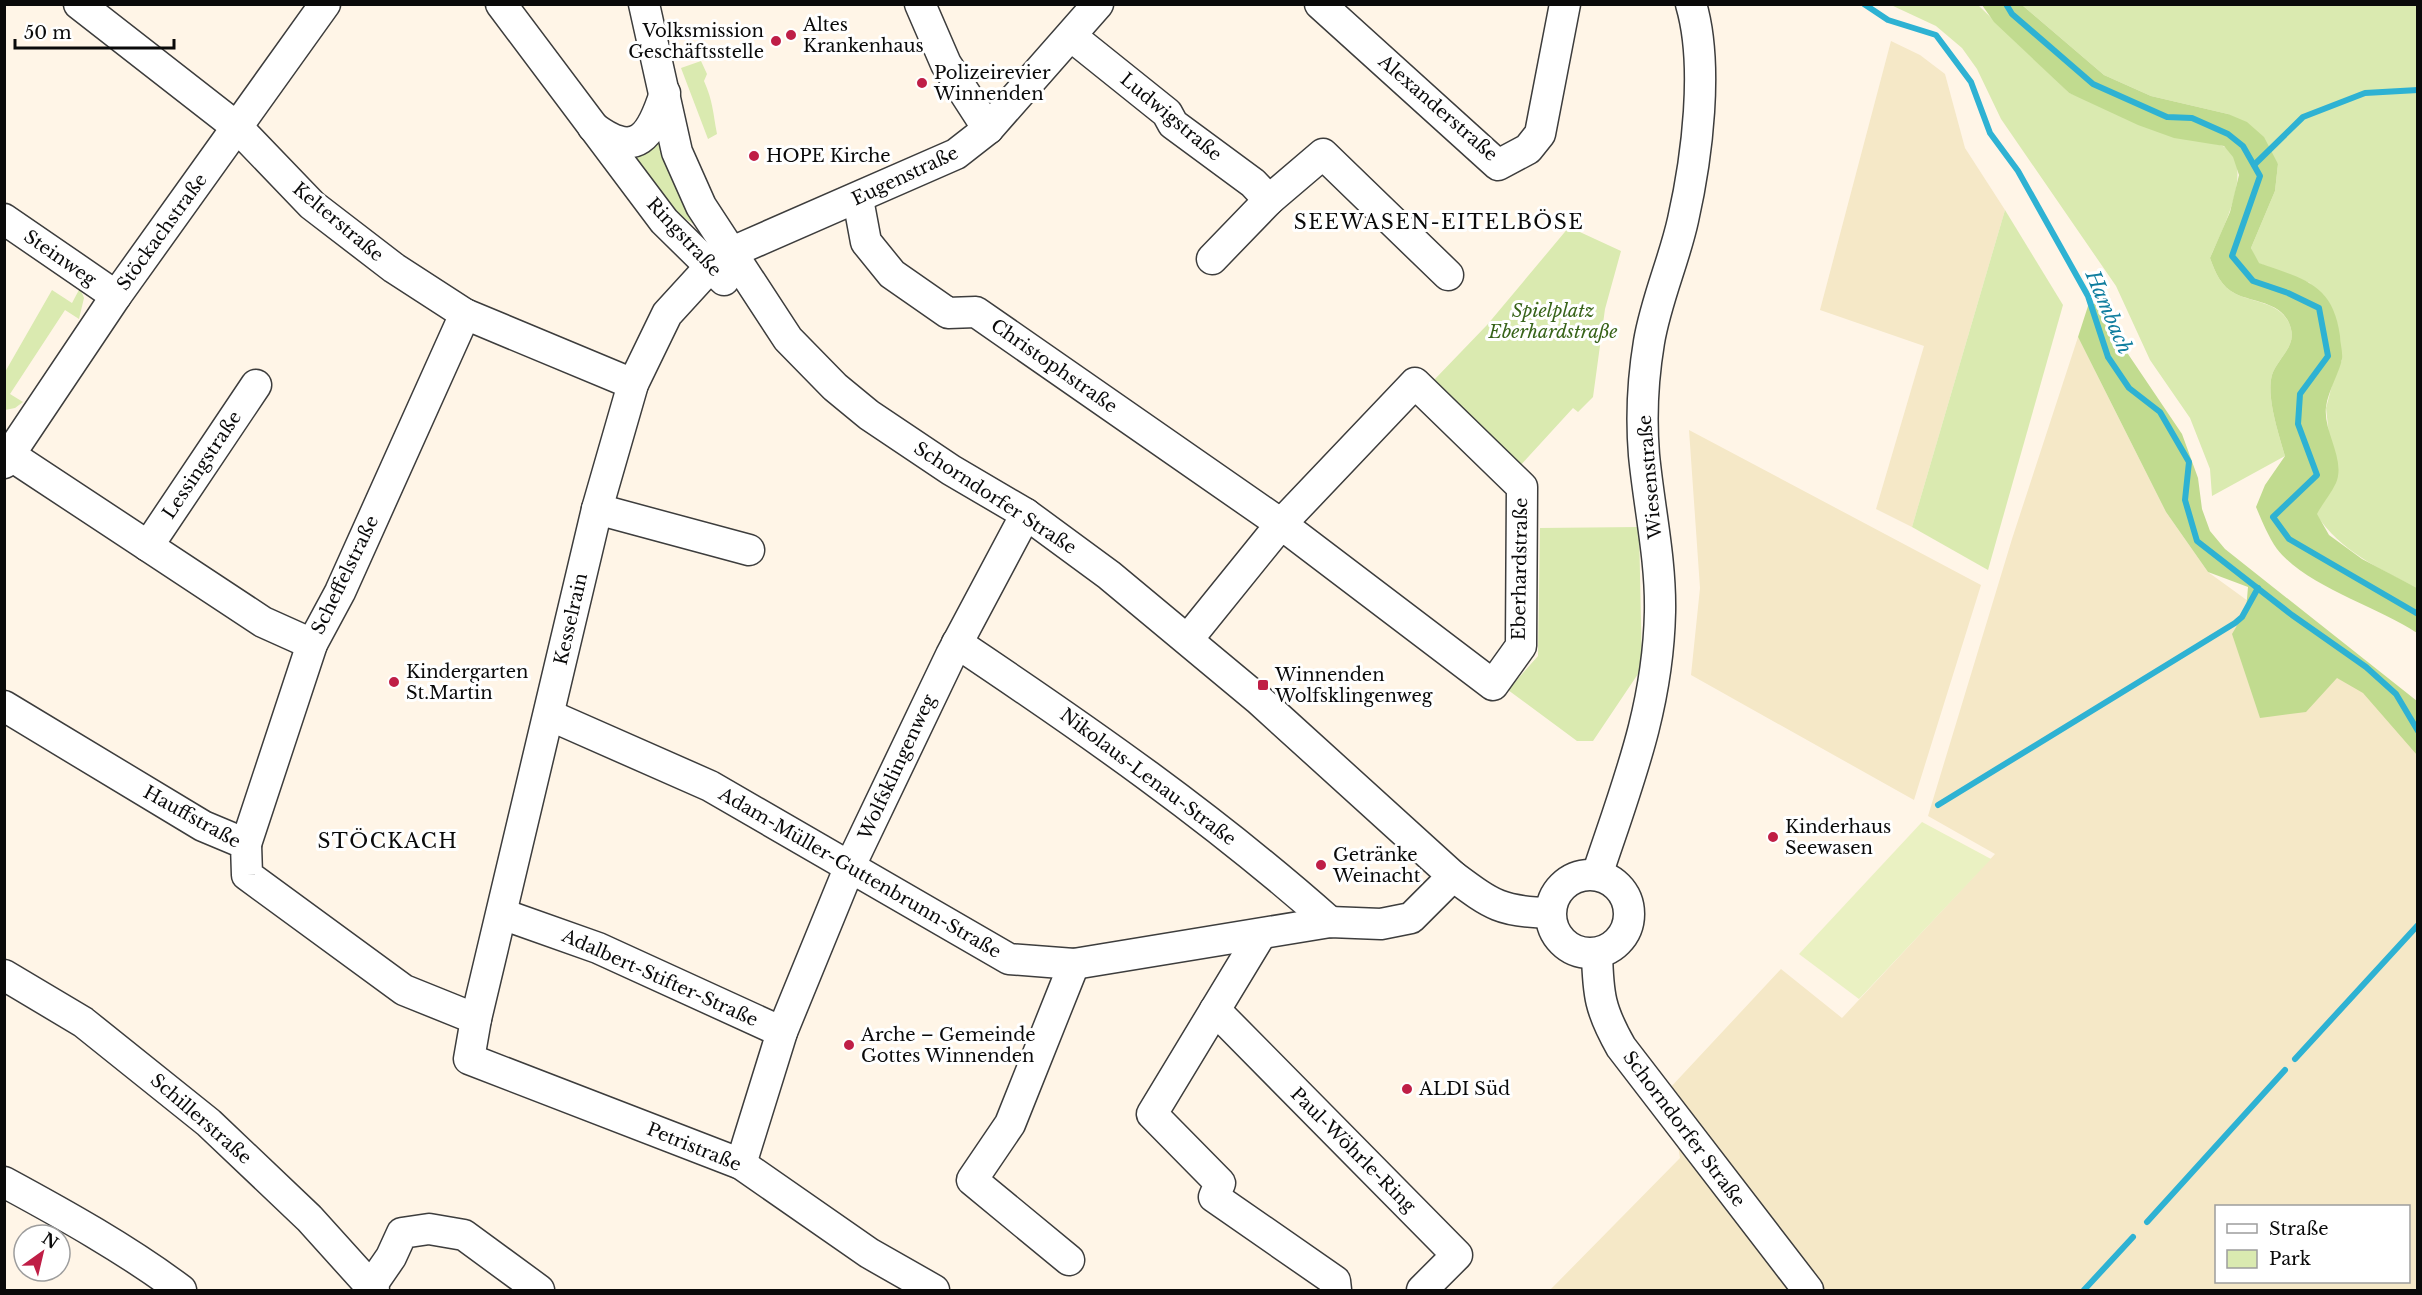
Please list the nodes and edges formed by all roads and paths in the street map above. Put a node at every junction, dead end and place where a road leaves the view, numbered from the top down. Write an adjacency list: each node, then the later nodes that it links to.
1 (79, 4): 13 (street, Kelterstraße)
2 (501, 4): 12 (street, Ringstraße)
3 (644, 4): 11 (street, Schorndorfer Straße)
4 (920, 4): 14 (street)
5 (1098, 4): 10 (street, Eugenstraße)
6 (1320, 4): 7 (street, Alexanderstraße)
7 (1564, 4)
8 (1691, 4): 38 (street, Wiesenstraße)
9 (315, 8): 13 (street, Stöckachstraße)
10 (1071, 36): 14 (street, Eugenstraße); 16 (street, Ludwigstraße)
11 (665, 93): 12 (street, Ringstraße); 19 (street, Schorndorfer Straße)
12 (591, 125): 19 (street, Ringstraße)
13 (238, 128): 21 (street, Stöckachstraße); 22 (street, Kelterstraße)
14 (988, 129): 15 (street, Eugenstraße)
15 (858, 199): 19 (street, Eugenstraße); 28 (street, Christophstraße)
16 (1269, 200): 18 (street); 20 (street)
17 (4, 219): 21 (street, Steinweg)
18 (1212, 259)
19 (721, 260): 23 (street, Kesselrain); 27 (street, Schorndorfer Straße)
20 (1448, 275)
21 (116, 297): 25 (street, Stöckachstraße)
22 (465, 314): 23 (street, Kelterstraße); 33 (street, Scheffelstraße)
23 (633, 384): 26 (street, Kesselrain)
24 (255, 385): 29 (street, Lessingstraße)
25 (6, 456): 29 (street)
26 (597, 509): 30 (street); 35 (street, Kesselrain)
27 (1026, 514): 31 (street, Schorndorfer Straße); 32 (street, Wolfsklingenweg)
28 (1281, 524): 28 (street, Eberhardstraße); 31 (street, Eberhardstraße)
29 (148, 546): 33 (street)
30 (749, 550)
31 (1188, 639): 39 (street, Schorndorfer Straße)
32 (957, 643): 37 (street, Wolfsklingenweg); 42 (street, Nikolaus-Lenau-Straße)
33 (312, 644): 36 (street, Scheffelstraße)
34 (4, 706): 36 (street, Hauffstraße)
35 (549, 715): 37 (street, Adam-Müller-Guttenbrunn-Straße); 41 (street, Kesselrain)
36 (246, 844): 48 (street, Hauffstraße)
37 (850, 866): 45 (street, Adam-Müller-Guttenbrunn-Straße); 49 (street, Wolfsklingenweg)
38 (1598, 875): 40 (street); 44 (street)
39 (1452, 876): 40 (street, Schorndorfer Straße); 42 (street, Adam-Müller-Guttenbrunn-Straße)
40 (1550, 913): 44 (street)
41 (502, 914): 48 (street, Kesselrain); 49 (street, Adalbert-Stifter-Straße)
42 (1330, 922): 43 (street, Adam-Müller-Guttenbrunn-Straße)
43 (1261, 934): 45 (street, Adam-Müller-Guttenbrunn-Straße); 47 (street)
44 (1597, 953): 59 (street, Schorndorfer Straße)
45 (1074, 964): 52 (street)
46 (4, 975): 53 (street, Schillerstraße)
47 (1215, 1010): 57 (street); 58 (street, Paul-Wöhrle-Ring)
48 (476, 1019): 50 (street, Petristraße)
49 (782, 1032): 50 (street, Wolfsklingenweg)
50 (741, 1164): 56 (street, Petristraße)
51 (4, 1182): 54 (street)
52 (1069, 1260)
53 (373, 1288): 55 (street)
54 (181, 1290)
55 (539, 1290)
56 (934, 1290)
57 (1336, 1290)
58 (1422, 1290)
59 (1808, 1290)

